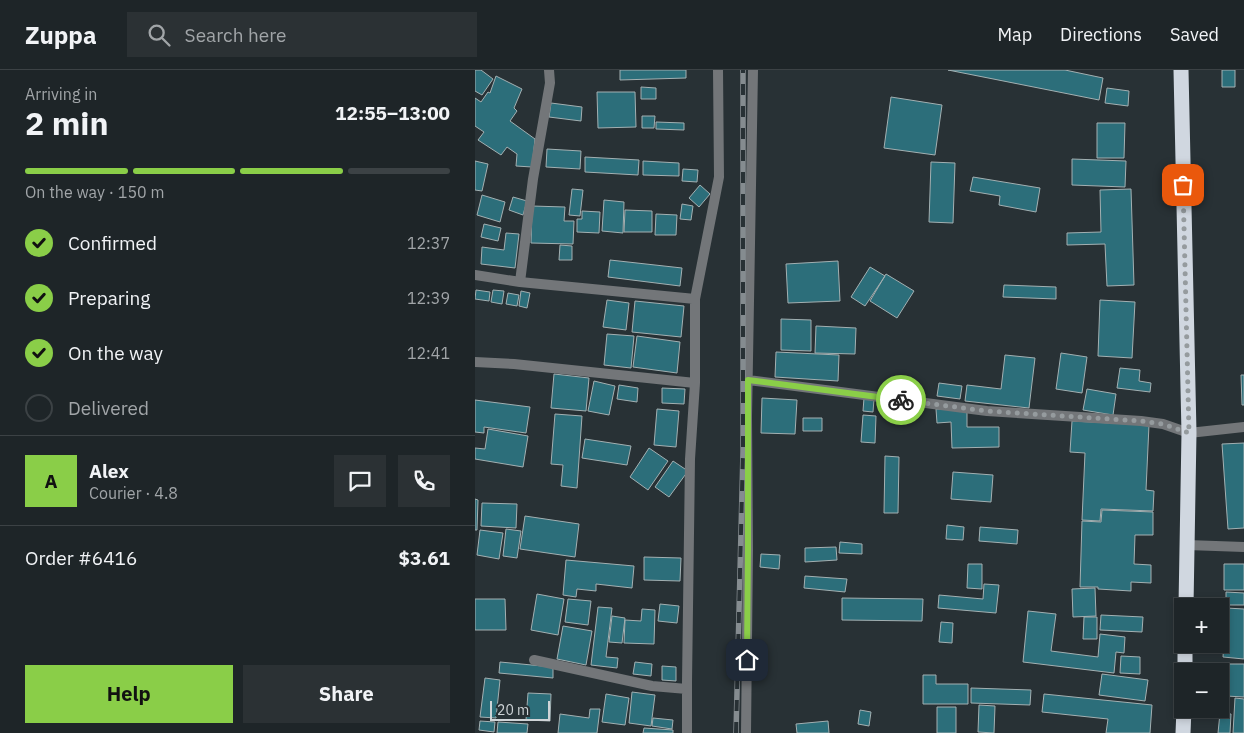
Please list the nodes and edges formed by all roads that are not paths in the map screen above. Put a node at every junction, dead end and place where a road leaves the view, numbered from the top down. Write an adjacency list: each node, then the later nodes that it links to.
1 (549, 70): 6 (street)
2 (718, 70): 7 (street)
3 (753, 70): 9 (street)
4 (1181, 70): 12 (highway)
5 (475, 275): 6 (street)
6 (520, 282): 7 (street)
7 (695, 299): 10 (street)
8 (475, 362): 10 (street)
9 (748, 380): 12 (street); 20 (street)
10 (695, 384): 17 (street)
11 (1244, 427): 12 (street)
12 (1189, 433): 13 (highway)
13 (1187, 545): 14 (street); 15 (highway)
14 (1244, 547)
15 (1186, 598)
16 (534, 660): 17 (street)
17 (687, 689): 19 (street)
18 (1184, 718): 21 (highway)
19 (687, 733)
20 (746, 733)
21 (1183, 733)

